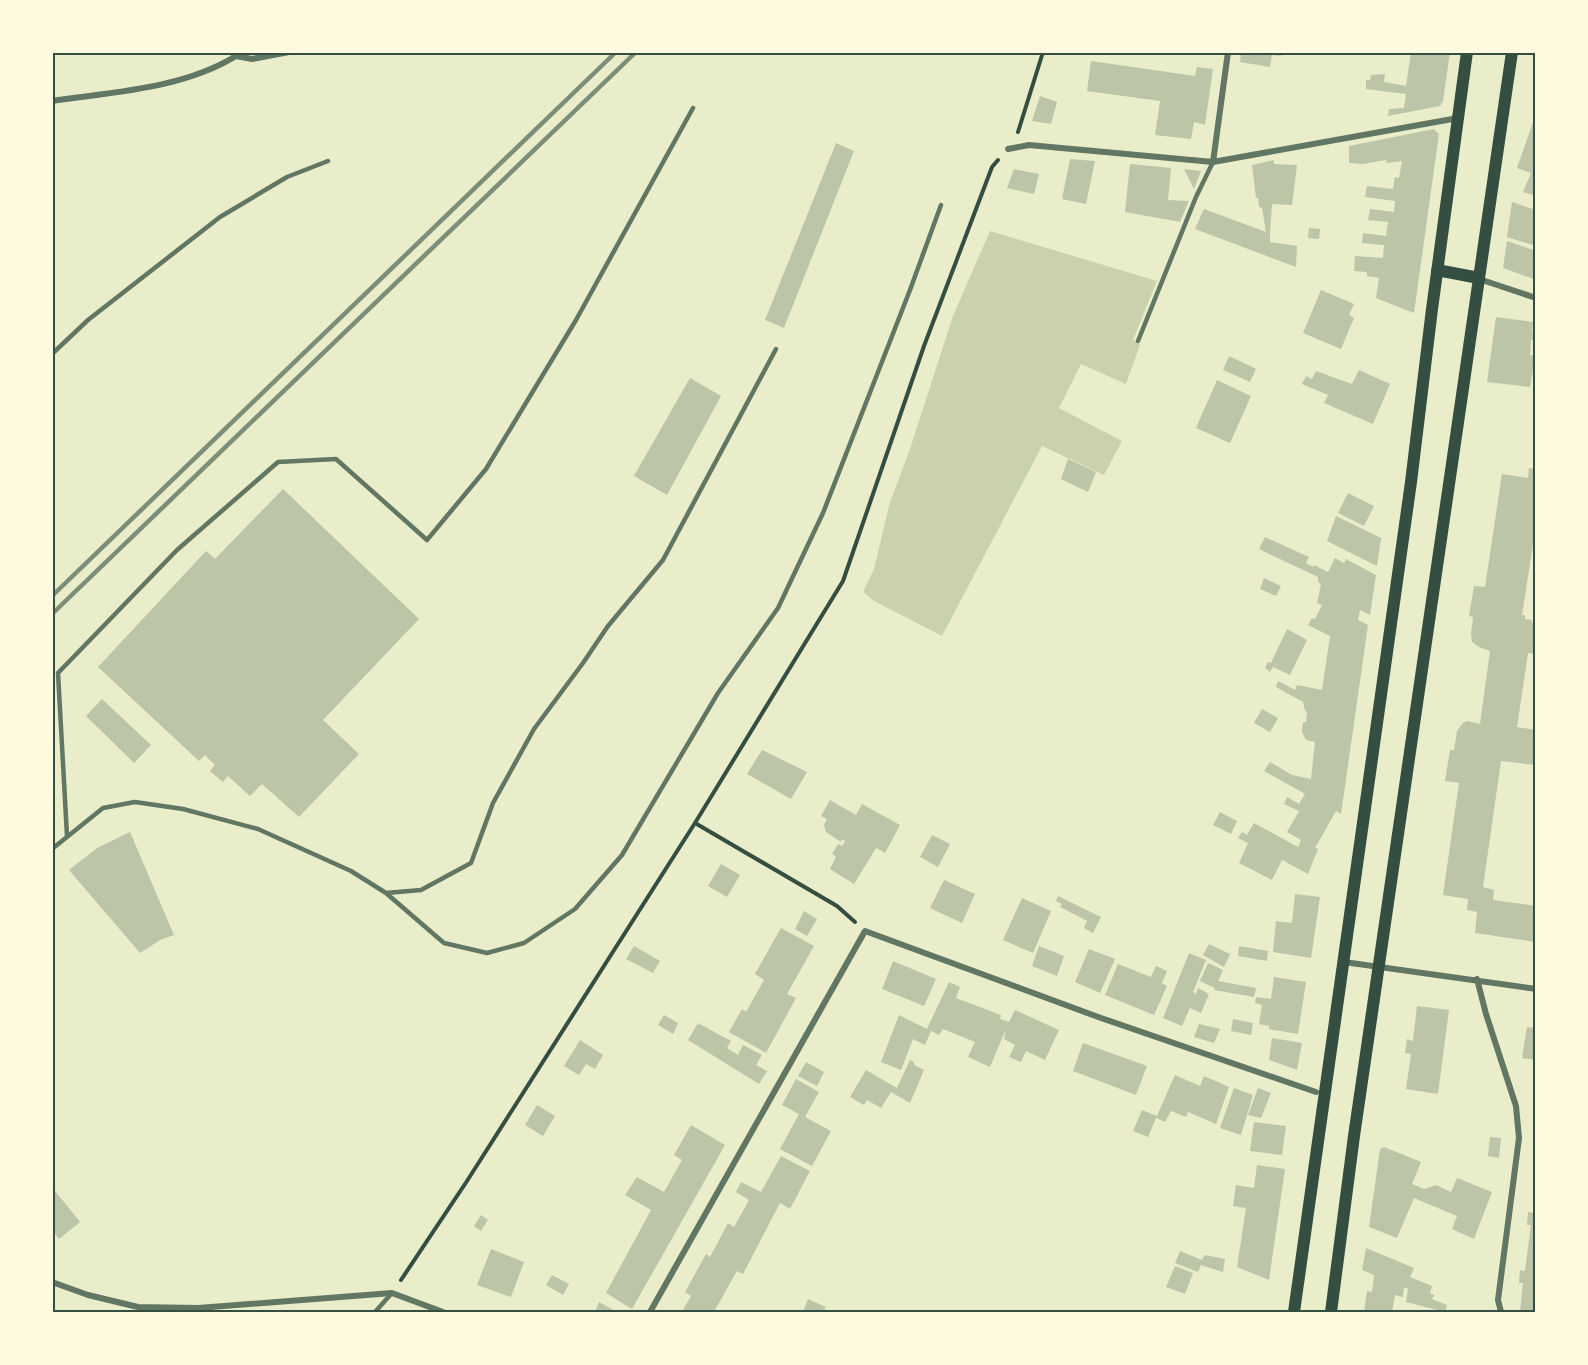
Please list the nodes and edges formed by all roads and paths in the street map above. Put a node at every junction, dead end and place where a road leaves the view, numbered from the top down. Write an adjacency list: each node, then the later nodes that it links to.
1 (289, 52): 6 (street)
2 (1043, 52): 10 (path)
3 (1228, 52): 12 (street)
4 (1467, 52): 9 (main road)
5 (1512, 52): 15 (main road)
6 (235, 54): 7 (street)
7 (52, 101)
8 (693, 108): 21 (lane)
9 (1458, 118): 12 (street); 14 (main road)
10 (1008, 149): 12 (street); 20 (path)
11 (328, 161): 19 (lane)
12 (1213, 162): 17 (lane)
13 (941, 205): 23 (lane)
14 (1437, 270): 15 (main road); 25 (main road)
15 (1479, 278): 16 (street); 26 (main road)
16 (1536, 298)
17 (1138, 340)
18 (776, 350): 23 (lane)
19 (52, 354)
20 (695, 823): 24 (path); 31 (path)
21 (67, 836): 22 (lane); 23 (lane)
22 (52, 849)
23 (386, 893)
24 (865, 931): 29 (street); 34 (street)
25 (1344, 962): 26 (street); 35 (main road)
26 (1379, 966): 27 (street); 36 (main road)
27 (1477, 980): 28 (street); 37 (street)
28 (1536, 989)
29 (1316, 1092)
30 (52, 1282): 31 (street)
31 (392, 1293): 32 (lane); 33 (street)
32 (375, 1312)
33 (443, 1312)
34 (650, 1312)
35 (1294, 1312)
36 (1331, 1312)
37 (1501, 1312)

